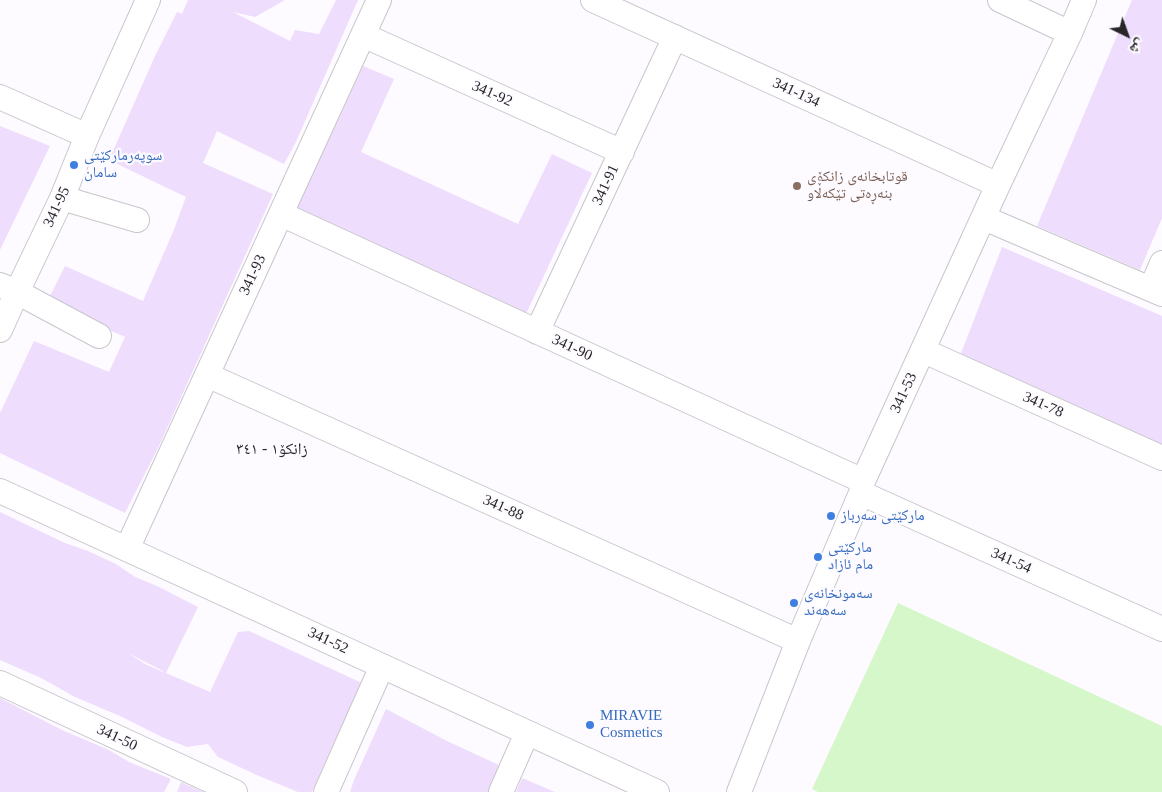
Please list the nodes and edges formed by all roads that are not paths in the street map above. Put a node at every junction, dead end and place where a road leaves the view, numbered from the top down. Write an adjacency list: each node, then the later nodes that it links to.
1 (148, 0): 10 (street, 341-95)
2 (379, 0): 7 (street, 341-93)
3 (593, 0): 8 (street, 341-134)
4 (1000, 0): 6 (street)
5 (1084, 0): 6 (street, 341-53)
6 (1070, 33): 12 (street, 341-53)
7 (363, 36): 11 (street, 341-92); 14 (street, 341-93)
8 (675, 37): 11 (street, 341-91); 12 (street, 341-134)
9 (0, 97): 10 (street)
10 (87, 136): 13 (street, 341-95)
11 (622, 152): 21 (street, 341-91)
12 (998, 185): 15 (street, 341-53)
13 (62, 198): 16 (street); 18 (street, 341-95)
14 (281, 214): 21 (street, 341-90); 24 (street, 341-93)
15 (984, 218): 19 (street); 23 (street, 341-53)
16 (137, 220)
17 (1162, 263): 19 (street)
18 (8, 288): 20 (street, 341-95); 22 (street)
19 (1157, 291)
20 (0, 330)
21 (537, 332): 26 (street, 341-90)
22 (99, 336)
23 (924, 351): 25 (street, 341-78); 26 (street, 341-53)
24 (207, 374): 28 (street, 341-93); 30 (street, 341-88)
25 (1162, 458)
26 (862, 487): 29 (street, 341-54); 30 (street, 341-53)
27 (0, 491): 28 (street, 341-52)
28 (127, 549): 31 (street, 341-52)
29 (1162, 629)
30 (798, 641): 38 (street, 341-53)
31 (382, 666): 33 (street, 341-52); 35 (street)
32 (0, 683): 34 (street, 341-50)
33 (528, 733): 36 (street); 37 (street, 341-52)
34 (235, 792)
35 (326, 792)
36 (501, 792)
37 (657, 792)
38 (739, 792)

